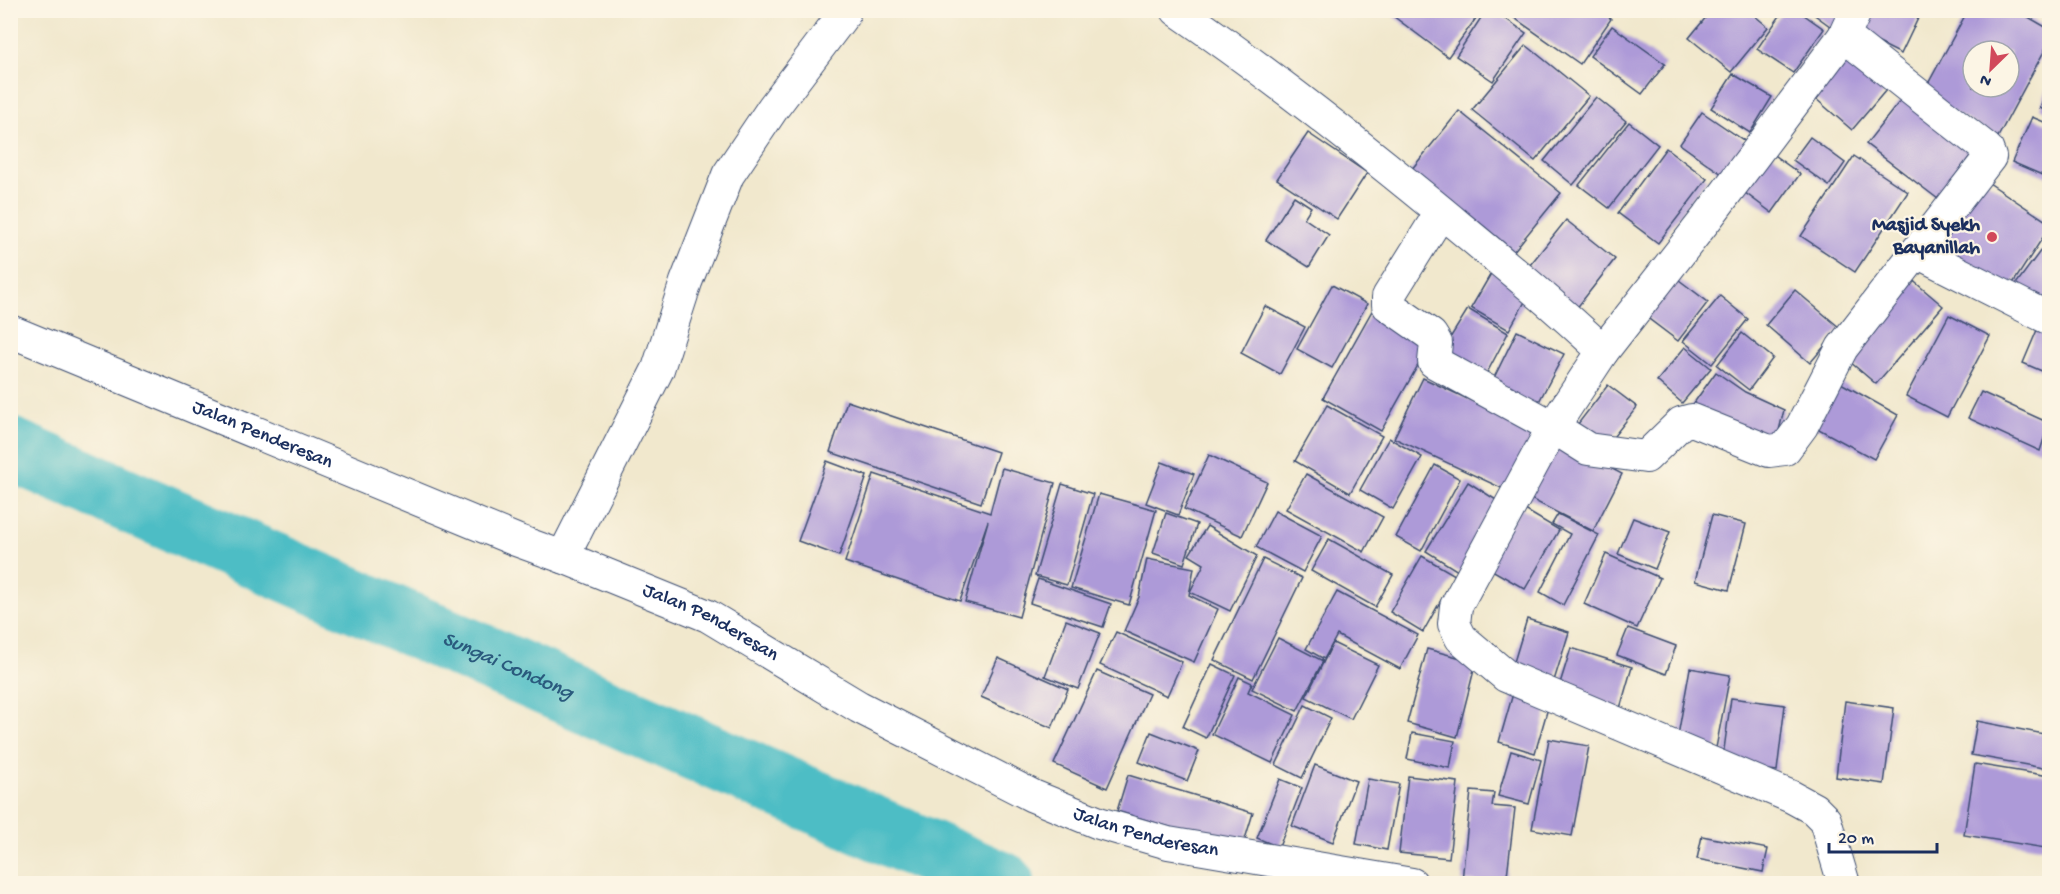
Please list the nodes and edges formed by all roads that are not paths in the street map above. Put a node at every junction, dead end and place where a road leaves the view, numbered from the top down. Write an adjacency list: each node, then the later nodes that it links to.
1 (1177, 10): 4 (street)
2 (844, 14): 10 (street)
3 (1850, 23): 5 (street); 8 (street)
4 (1441, 212): 8 (street); 9 (street)
5 (1917, 252): 6 (street); 9 (street)
6 (2049, 320)
7 (10, 331): 10 (street, Jalan Penderesan)
8 (1603, 351): 9 (street)
9 (1553, 427): 12 (street)
10 (563, 557): 11 (street, Jalan Penderesan)
11 (1412, 884)
12 (1844, 884)

